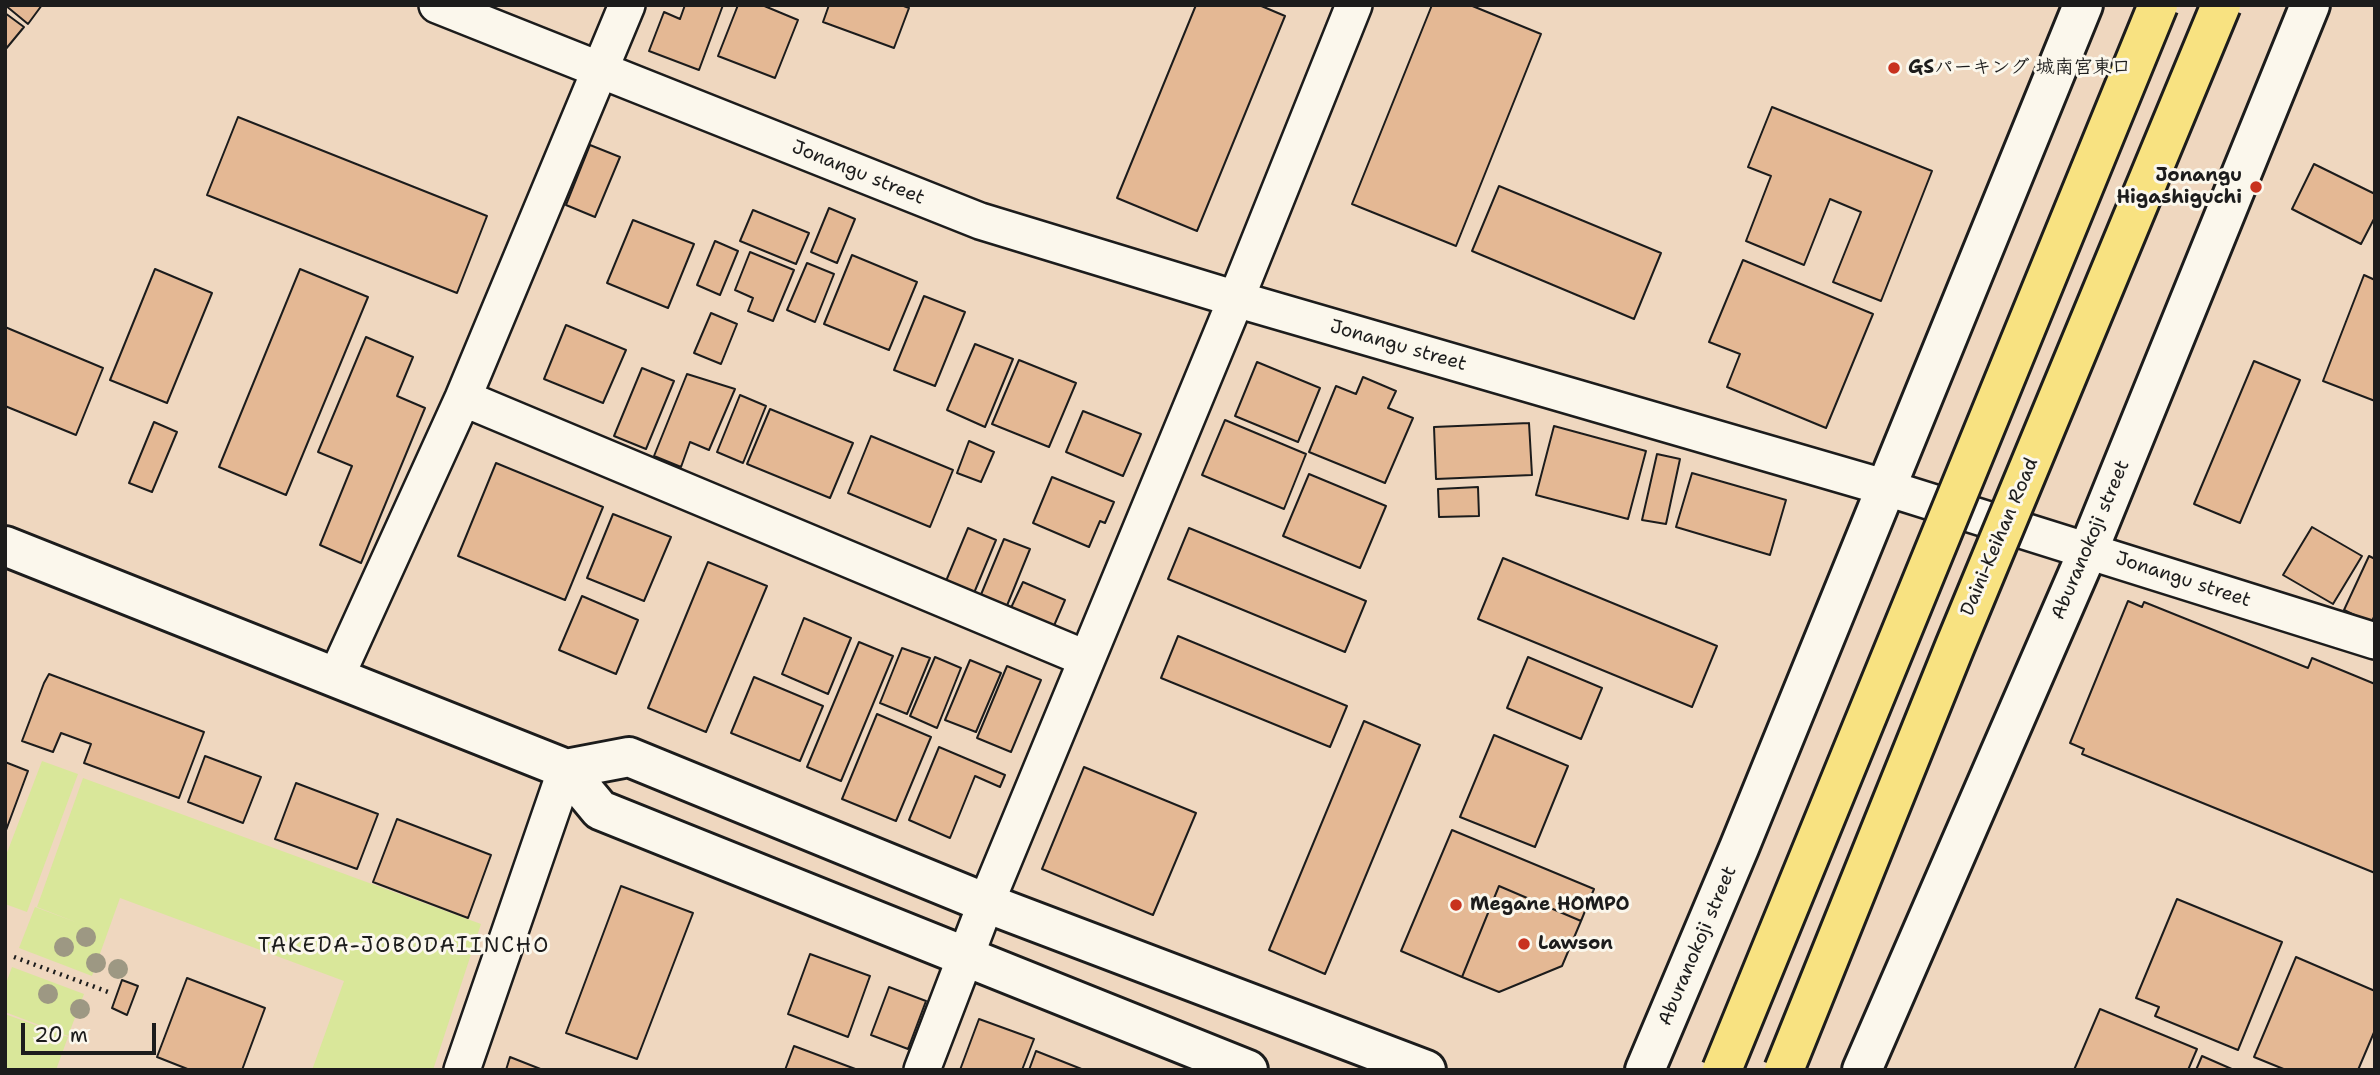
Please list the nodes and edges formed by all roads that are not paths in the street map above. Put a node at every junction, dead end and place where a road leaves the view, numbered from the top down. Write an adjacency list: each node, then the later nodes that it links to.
1 (437, 5): 8 (street, Jonangu street)
2 (627, 5): 8 (street)
3 (1354, 5): 9 (street)
4 (2083, 5): 11 (street, Aburanokoji street)
5 (2158, 5): 25 (highway, bridge)
6 (2221, 5): 26 (highway, Daini-Keihan Road, bridge)
7 (2311, 5): 13 (street, Aburanokoji street)
8 (600, 70): 9 (street, Jonangu street); 10 (street)
9 (1236, 299): 11 (street, Jonangu street); 15 (street)
10 (463, 398): 15 (street); 16 (street)
11 (1886, 488): 13 (street, Jonangu street); 24 (street, Aburanokoji street)
12 (5, 546): 16 (street)
13 (2088, 551): 14 (street, Jonangu street); 27 (street, Aburanokoji street)
14 (2375, 641)
15 (1087, 659): 18 (street)
16 (335, 677): 17 (street)
17 (566, 769): 18 (street); 19 (street); 20 (street)
18 (986, 903): 19 (street); 23 (street)
19 (965, 957): 21 (street); 22 (street)
20 (462, 1070)
21 (922, 1070)
22 (1248, 1070)
23 (1426, 1070)
24 (1645, 1070)
25 (1722, 1070)
26 (1784, 1070)
27 (1862, 1070)

